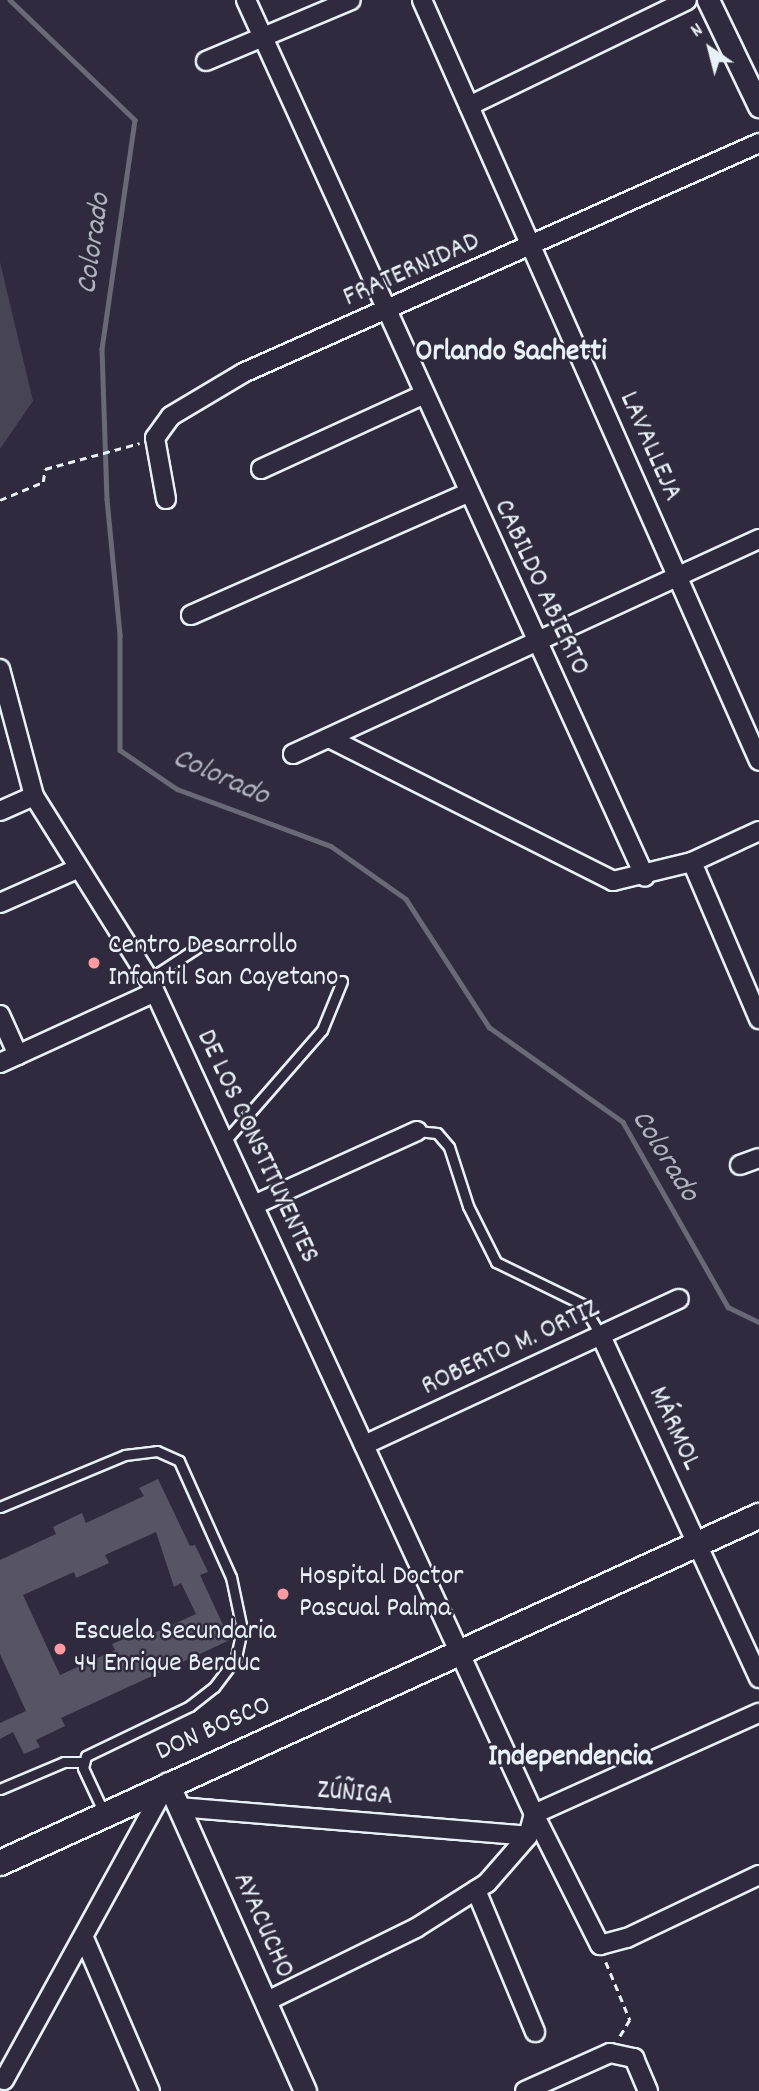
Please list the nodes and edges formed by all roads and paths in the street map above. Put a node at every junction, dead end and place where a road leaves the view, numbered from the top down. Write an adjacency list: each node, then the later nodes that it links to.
1 (246, 0): 6 (street, CABILDO ABIERTO)
2 (351, 0): 6 (street)
3 (422, 0): 8 (street, LAVALLEJA)
4 (687, 0): 8 (street)
5 (708, 0): 9 (street)
6 (262, 39): 7 (street); 12 (street, CABILDO ABIERTO)
7 (206, 61)
8 (469, 106): 11 (street, LAVALLEJA)
9 (759, 106)
10 (759, 143): 11 (street, FRATERNIDAD)
11 (532, 246): 12 (street, FRATERNIDAD); 20 (street, LAVALLEJA)
12 (386, 312): 13 (street, CABILDO ABIERTO); 14 (street, FRATERNIDAD)
13 (423, 395): 15 (street); 16 (street, CABILDO ABIERTO)
14 (155, 438): 17 (street); 18 (path)
15 (261, 469)
16 (468, 493): 21 (street); 22 (street, CABILDO ABIERTO)
17 (166, 499)
18 (0, 500)
19 (759, 539): 20 (street)
20 (677, 575): 22 (street); 26 (street, LAVALLEJA)
21 (191, 615)
22 (536, 644): 24 (street); 32 (street, CABILDO ABIERTO)
23 (0, 669): 27 (street, DE LOS CONSTITUYENTES)
24 (329, 738): 25 (street); 32 (street)
25 (293, 754)
26 (759, 761)
27 (34, 796): 28 (street); 31 (street, DE LOS CONSTITUYENTES)
28 (0, 811)
29 (759, 831): 30 (street)
30 (692, 862): 32 (street); 38 (street)
31 (79, 868): 33 (street); 36 (street, DE LOS CONSTITUYENTES)
32 (645, 877)
33 (0, 903)
34 (198, 947): 36 (lane)
35 (342, 981): 42 (lane)
36 (152, 986): 39 (street); 42 (street, DE LOS CONSTITUYENTES)
37 (0, 1015): 39 (street)
38 (759, 1019)
39 (19, 1055): 40 (street)
40 (0, 1063)
41 (417, 1131): 45 (street); 47 (lane)
42 (226, 1140): 45 (street, DE LOS CONSTITUYENTES)
43 (759, 1158): 44 (street)
44 (740, 1165)
45 (254, 1205): 48 (street, DE LOS CONSTITUYENTES)
46 (679, 1299): 47 (street, ROBERTO M. ORTIZ)
47 (601, 1336): 48 (street, ROBERTO M. ORTIZ); 51 (street, MÁRMOL)
48 (364, 1445): 52 (street, DE LOS CONSTITUYENTES)
49 (0, 1507): 55 (lane)
50 (759, 1516): 51 (main road, DON BOSCO)
51 (698, 1544): 52 (main road, DON BOSCO); 53 (street, MÁRMOL)
52 (461, 1653): 56 (main road, DON BOSCO); 60 (street, DE LOS CONSTITUYENTES)
53 (759, 1678)
54 (759, 1713): 60 (street)
55 (83, 1762): 57 (lane); 59 (lane)
56 (168, 1783): 58 (street, AYACUCHO); 59 (main road, DON BOSCO); 65 (street)
57 (0, 1789)
58 (178, 1807): 61 (street, ZÚÑIGA); 67 (street, AYACUCHO)
59 (104, 1813): 62 (main road, DON BOSCO)
60 (534, 1814): 61 (street); 66 (street, DE LOS CONSTITUYENTES)
61 (528, 1836): 64 (street)
62 (0, 1862)
63 (759, 1875): 66 (street)
64 (476, 1890): 67 (street); 68 (street)
65 (84, 1938): 70 (street); 71 (street)
66 (600, 1945): 69 (path)
67 (265, 2002): 72 (street, AYACUCHO)
68 (535, 2032)
69 (610, 2053): 73 (street); 74 (street)
70 (7, 2083)
71 (150, 2091)
72 (305, 2091)
73 (525, 2091)
74 (648, 2091)

